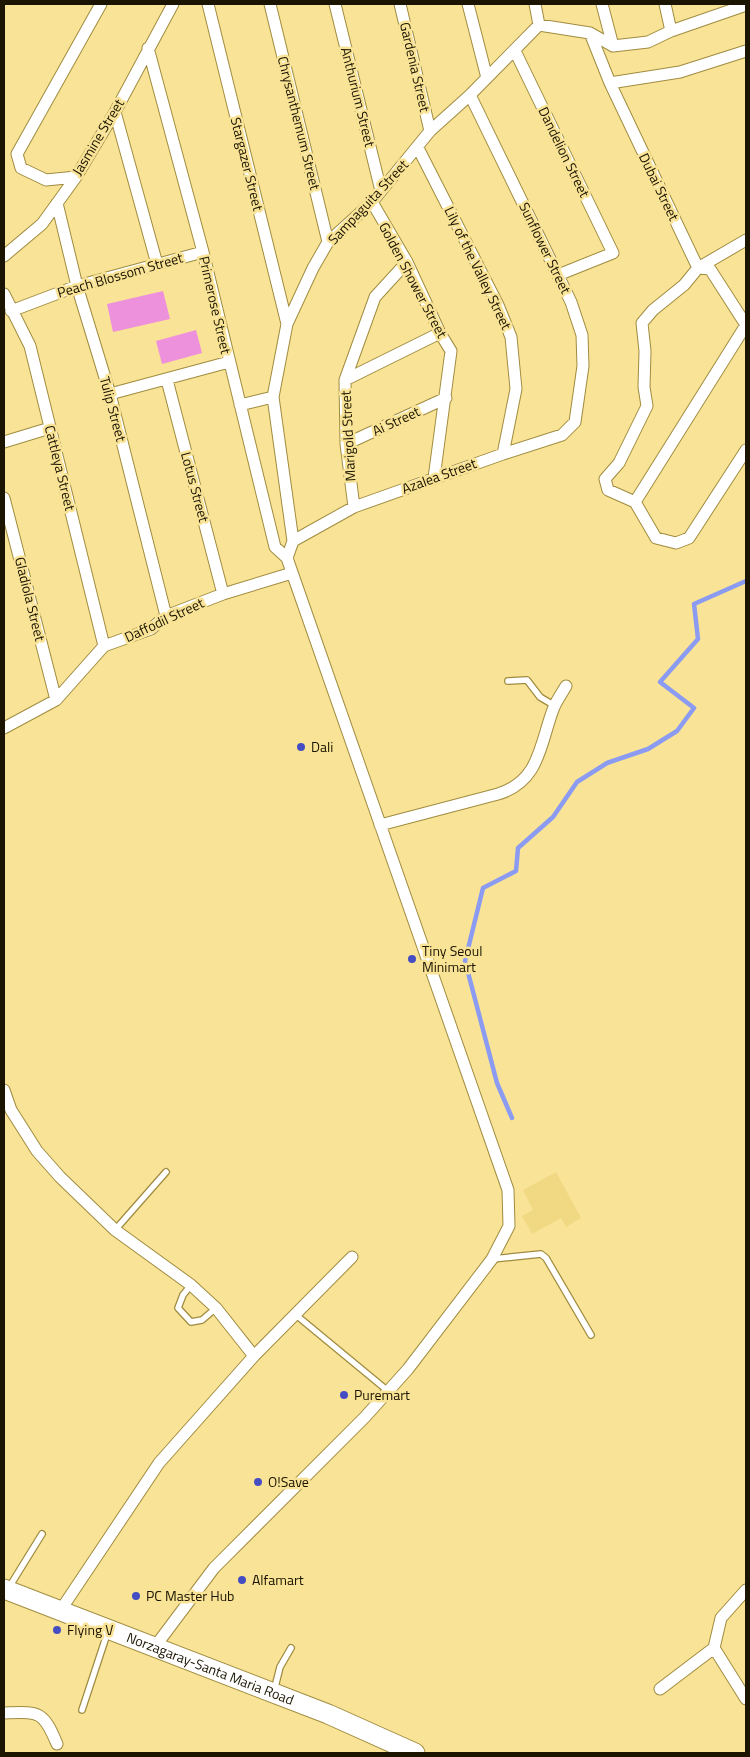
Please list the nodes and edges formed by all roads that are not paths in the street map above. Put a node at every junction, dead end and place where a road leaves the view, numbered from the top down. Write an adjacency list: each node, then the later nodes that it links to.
1 (101, 4): 26 (street)
2 (173, 4): 17 (street, Jasmine Street)
3 (208, 4): 41 (street, Stargazer Street)
4 (270, 4): 31 (street, Chrysanthemum Street)
5 (335, 4): 27 (street, Anthurium Street)
6 (400, 4): 24 (street, Gardenia Street)
7 (468, 4): 20 (street)
8 (535, 4): 13 (street)
9 (602, 4): 16 (street)
10 (665, 4): 14 (street)
11 (746, 5): 12 (street)
12 (728, 7): 14 (street)
13 (539, 25): 15 (street); 18 (street, Sampaguita Street)
14 (671, 31): 16 (street)
15 (590, 33): 16 (street); 21 (street, Dubai Street)
16 (613, 46)
17 (148, 48): 23 (street, Jasmine Street); 32 (street, Primerose Street)
18 (515, 51): 20 (street, Sampaguita Street); 37 (street, Dandelion Street)
19 (746, 51): 21 (street)
20 (487, 78): 22 (street, Sampaguita Street)
21 (610, 83): 36 (street, Dubai Street)
22 (470, 96): 24 (street, Sampaguita Street); 37 (street, Sunflower Street)
23 (115, 112): 26 (street, Jasmine Street); 35 (street)
24 (430, 131): 25 (street, Sampaguita Street)
25 (418, 148): 27 (street, Sampaguita Street); 56 (street, Lily of the Valley Street)
26 (76, 176): 29 (street, Jasmine Street)
27 (381, 191): 28 (street, Sampaguita Street)
28 (372, 202): 31 (street, Sampaguita Street); 34 (street, Golden Shower Street)
29 (57, 203): 33 (street, Jasmine Street); 38 (street, Tulip Street)
30 (746, 240): 36 (street)
31 (328, 242): 41 (street, Sampaguita Street)
32 (203, 252): 35 (street, Peach Blossom Street); 44 (street, Primerose Street)
33 (4, 256)
34 (407, 262): 43 (street, Golden Shower Street); 46 (street, Marigold Street)
35 (157, 264): 38 (street, Peach Blossom Street)
36 (698, 268): 42 (street); 59 (street)
37 (558, 275): 51 (street, Sunflower Street)
38 (77, 286): 40 (street, Peach Blossom Street); 47 (street, Tulip Street)
39 (4, 294): 40 (street, Cattleya Street)
40 (11, 311): 52 (street, Cattleya Street)
41 (286, 324): 48 (street, Sampaguita Street)
42 (746, 325): 59 (street)
43 (440, 333): 46 (street); 49 (street, Golden Shower Street)
44 (229, 362): 45 (street); 50 (street, Primerose Street)
45 (167, 380): 47 (street); 64 (street, Lotus Street)
46 (345, 380): 54 (street, Marigold Street)
47 (110, 394): 65 (street, Tulip Street)
48 (273, 397): 50 (street); 61 (street, Sampaguita Street)
49 (446, 398): 54 (street, Ai Street); 57 (street, Golden Shower Street)
50 (240, 405): 62 (street, Primerose Street)
51 (579, 410): 56 (street, Azalea Street)
52 (50, 428): 53 (street); 66 (street, Cattleya Street)
53 (4, 442)
54 (346, 444): 60 (street, Marigold Street)
55 (746, 450): 59 (street)
56 (503, 454): 57 (street, Azalea Street)
57 (434, 478): 60 (street, Azalea Street)
58 (4, 498): 69 (street, Gladiola Street)
59 (635, 502)
60 (354, 507): 61 (street, Azalea Street)
61 (293, 541): 62 (street, Sampaguita Street)
62 (287, 558): 63 (street, Primerose Street)
63 (292, 573): 64 (street, Daffodil Street); 72 (street, Primerose Street)
64 (223, 594): 65 (street, Daffodil Street)
65 (166, 616): 66 (street, Daffodil Street)
66 (104, 646): 69 (street, Daffodil Street)
67 (508, 681): 70 (lane)
68 (566, 686): 70 (street)
69 (56, 700): 71 (street, Daffodil Street)
70 (555, 706): 72 (street)
71 (4, 728)
72 (380, 825): 77 (street, Primerose Street)
73 (4, 1090): 75 (street)
74 (166, 1172): 75 (lane)
75 (115, 1230): 78 (street)
76 (352, 1257): 80 (street)
77 (492, 1259): 81 (lane); 83 (street, Primerose Street)
78 (191, 1285): 79 (street); 79 (lane)
79 (216, 1308): 82 (street)
80 (296, 1315): 82 (street); 83 (lane)
81 (591, 1335)
82 (254, 1356): 87 (street)
83 (388, 1391): 89 (street, Primerose Street)
84 (42, 1534): 85 (lane)
85 (5, 1590): 87 (main road, Norzagaray-Santa Maria Road)
86 (746, 1590): 91 (street)
87 (60, 1611): 88 (main road, Norzagaray-Santa Maria Road)
88 (109, 1629): 89 (main road, Norzagaray-Santa Maria Road); 95 (lane)
89 (154, 1648): 93 (main road, Norzagaray-Santa Maria Road)
90 (291, 1648): 93 (lane)
91 (714, 1648): 92 (street); 94 (street)
92 (660, 1689)
93 (273, 1693): 98 (main road, Norzagaray-Santa Maria Road)
94 (746, 1699)
95 (82, 1710)
96 (4, 1713): 97 (street)
97 (57, 1744)
98 (413, 1753)

